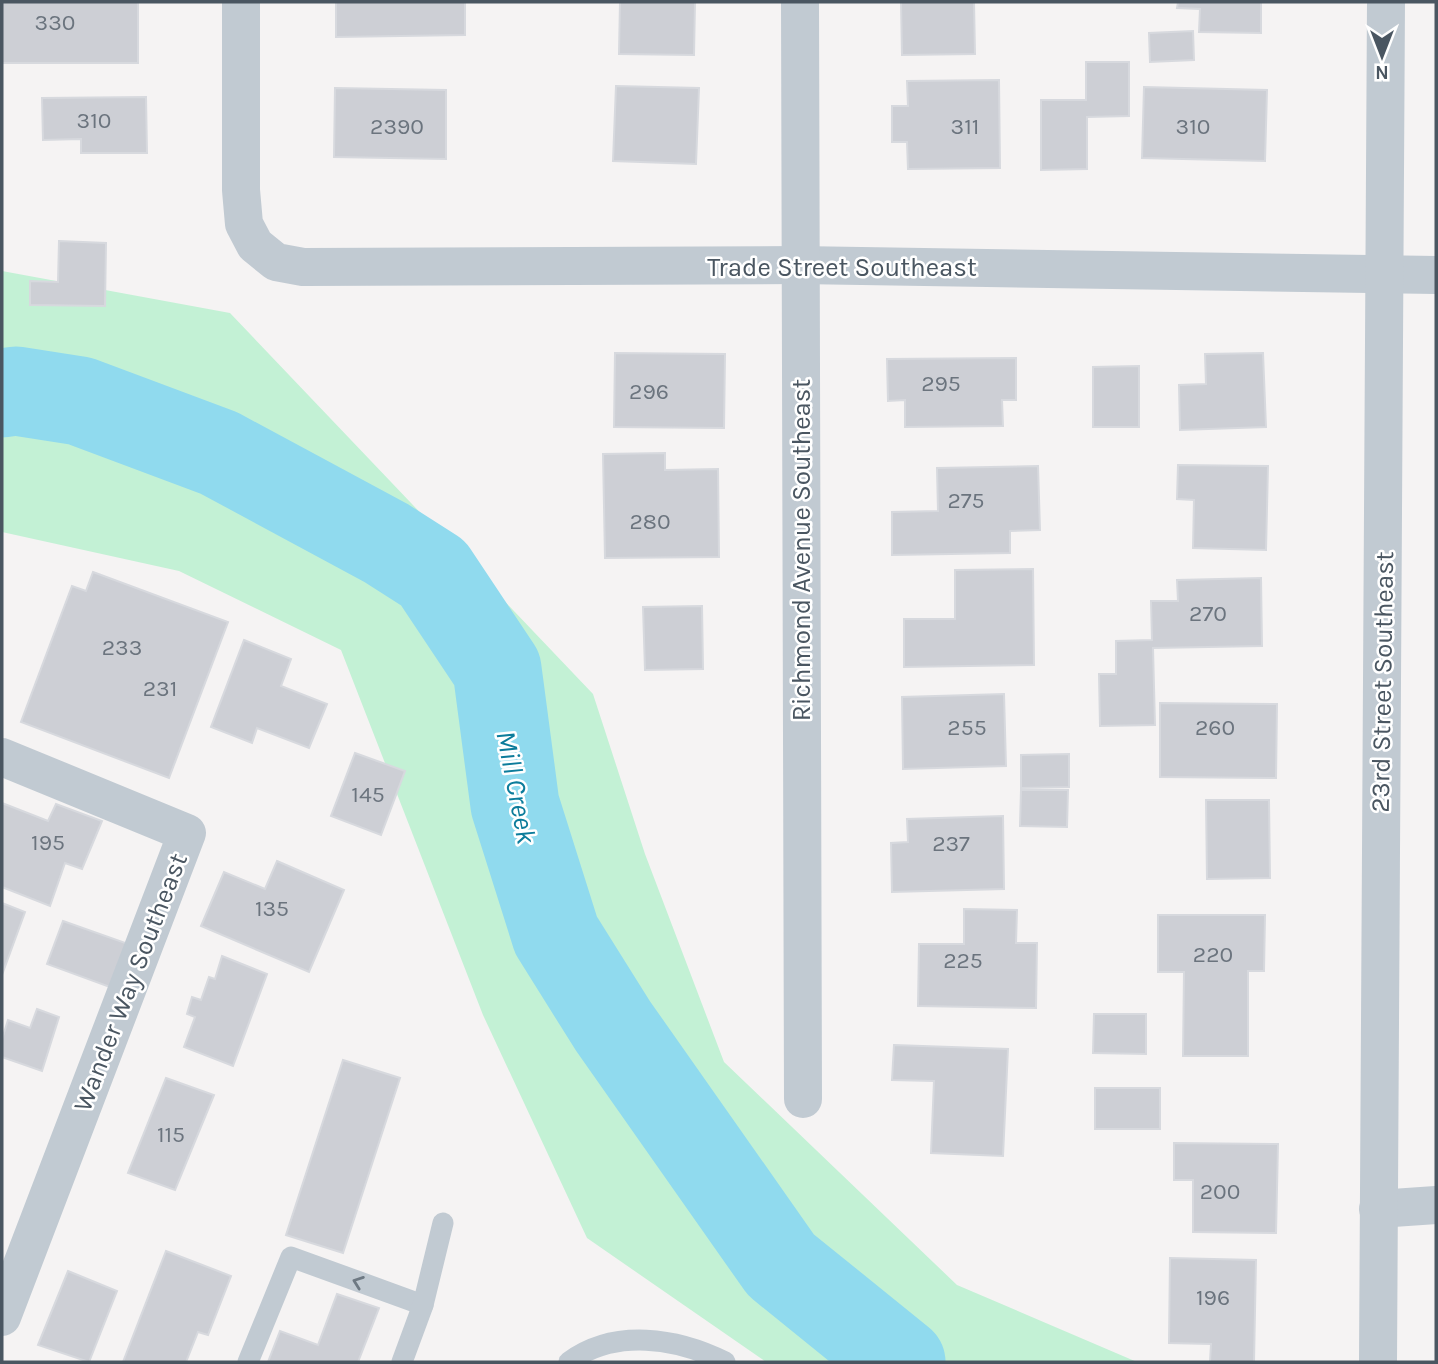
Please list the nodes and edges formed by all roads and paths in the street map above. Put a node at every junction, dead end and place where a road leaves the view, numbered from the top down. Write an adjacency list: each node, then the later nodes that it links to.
1 (241, 2): 4 (street, Trade Street Southeast)
2 (800, 2): 4 (street, Richmond Avenue Southeast)
3 (1386, 2): 5 (street, 23rd Street Southeast)
4 (799, 265): 5 (street, Trade Street Southeast); 8 (street, Richmond Avenue Southeast)
5 (1386, 274): 6 (street, Trade Street Southeast); 10 (street, 23rd Street Southeast)
6 (1436, 275)
7 (2, 757): 13 (street, Wander Way Southeast)
8 (803, 1099)
9 (1436, 1205): 10 (street)
10 (1378, 1209): 18 (street, 23rd Street Southeast)
11 (443, 1223): 12 (lane)
12 (423, 1305): 14 (lane, one-way to 14); 15 (lane)
13 (2, 1317)
14 (248, 1362)
15 (402, 1362)
16 (569, 1362): 17 (lane)
17 (725, 1362)
18 (1378, 1362)

